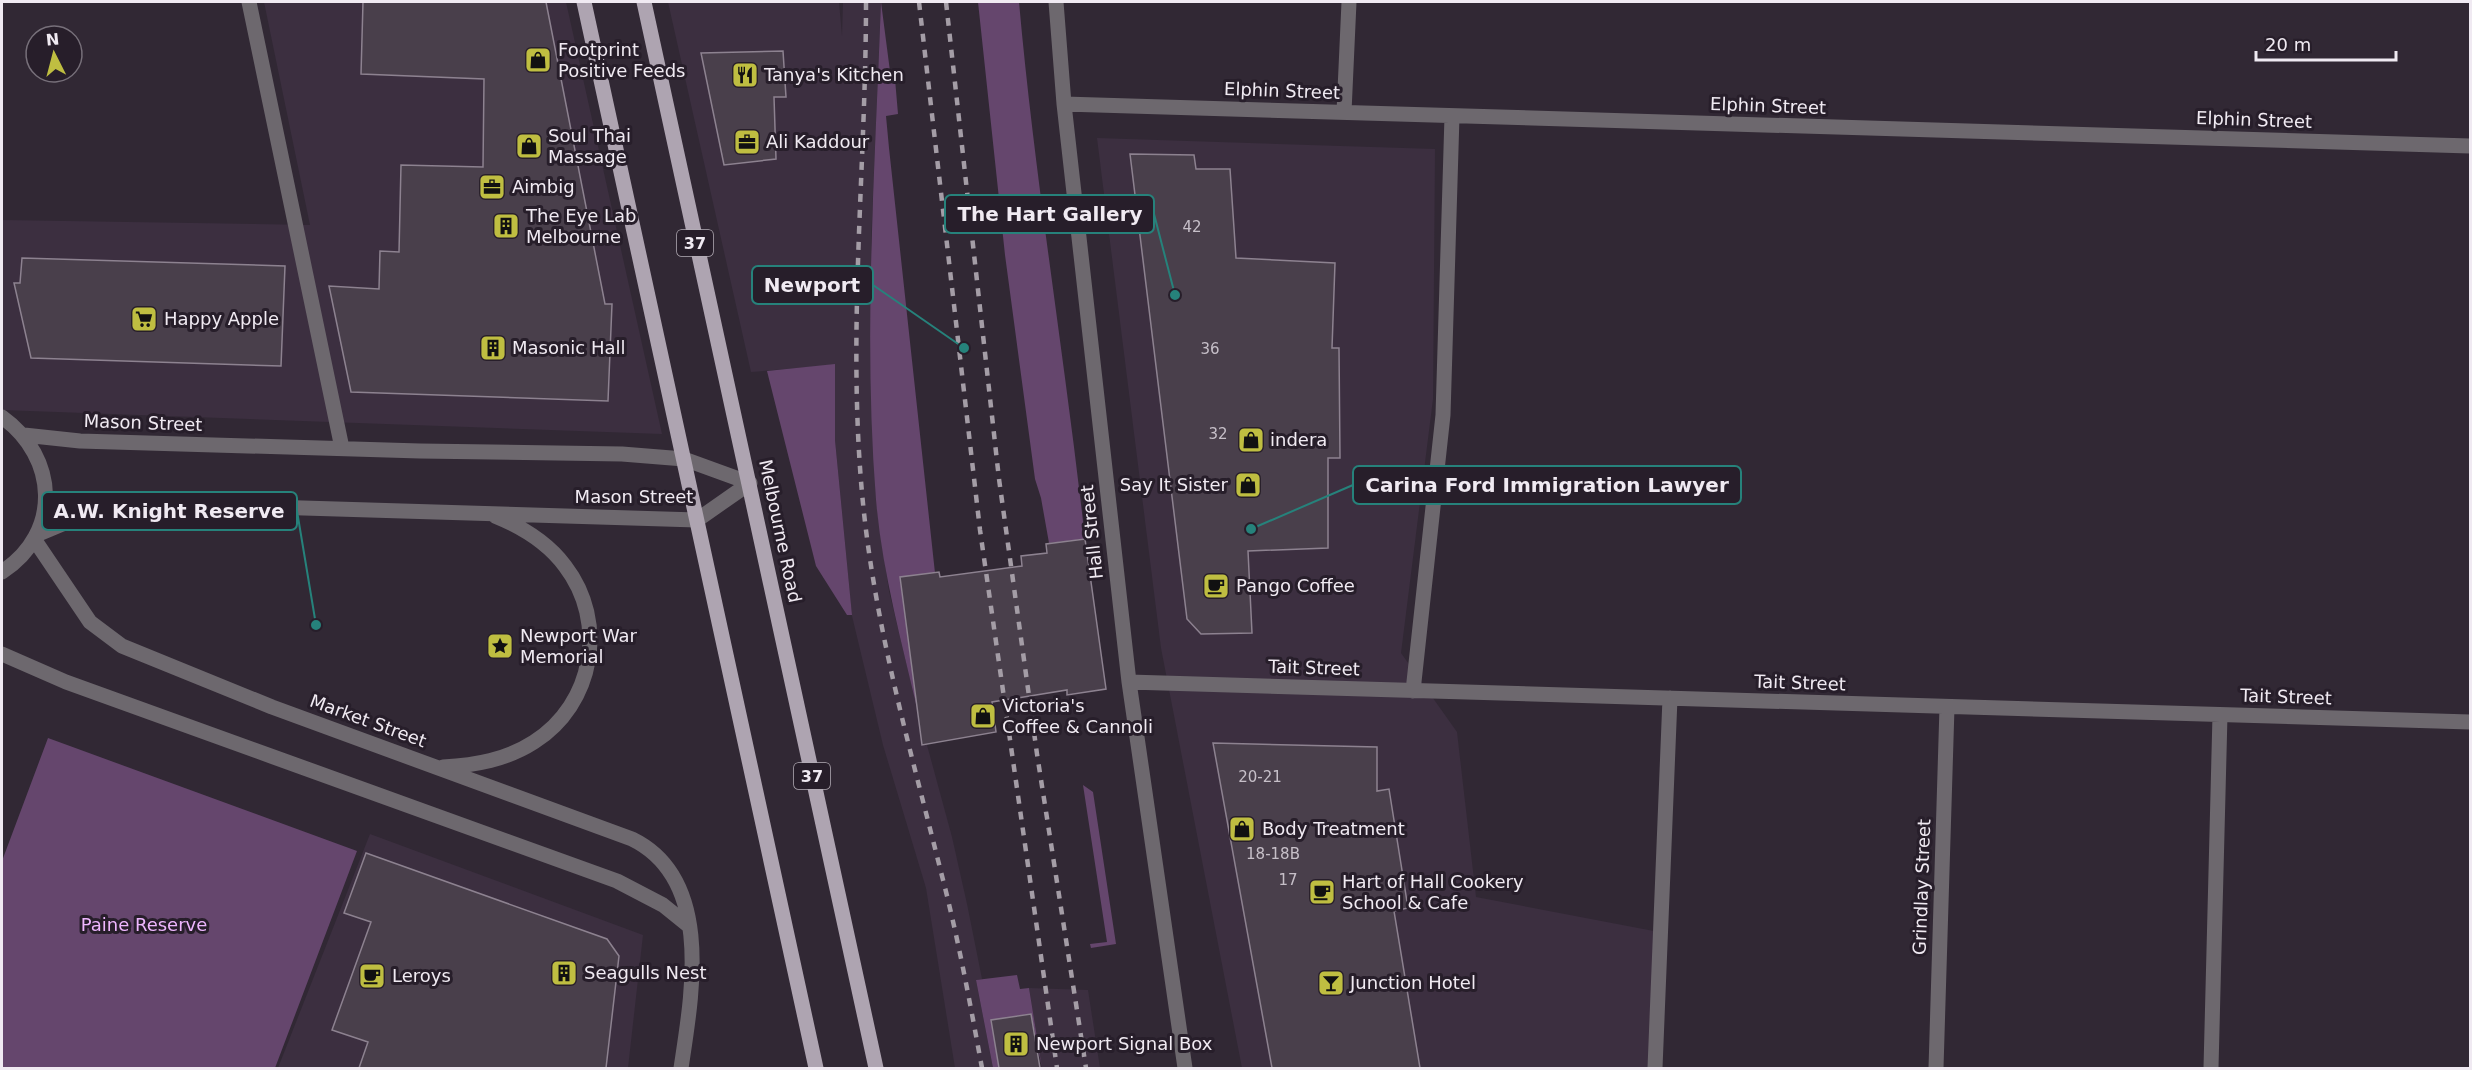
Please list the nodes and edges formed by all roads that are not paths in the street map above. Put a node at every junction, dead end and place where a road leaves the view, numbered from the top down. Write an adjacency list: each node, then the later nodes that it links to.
1 (249, 2): 13 (street)
2 (584, 2): 14 (main road)
3 (644, 2): 15 (main road, Melbourne Road / 37)
4 (1056, 2): 6 (street, Hall Street)
5 (1349, 2): 7 (street)
6 (1064, 104): 7 (street, Elphin Street); 21 (street, Hall Street)
7 (1344, 112): 8 (street, Elphin Street)
8 (1452, 116): 9 (street, Elphin Street); 22 (street)
9 (2470, 146)
10 (2, 408): 11 (street)
11 (6, 420): 12 (street)
12 (24, 435): 13 (street, Mason Street); 18 (street)
13 (342, 448): 14 (street, Mason Street)
14 (684, 459): 15 (street, Mason Street); 17 (main road)
15 (750, 483): 17 (street, Mason Street); 32 (main road, Melbourne Road / 37)
16 (489, 514): 17 (street, Mason Street); 18 (street, Mason Street); 27 (street)
17 (697, 520): 31 (main road)
18 (35, 537): 19 (street); 27 (street, Market Street)
19 (2, 572)
20 (2, 654): 28 (street)
21 (1129, 682): 22 (street, Tait Street); 29 (street, Hall Street)
22 (1413, 691): 23 (street, Tait Street)
23 (1670, 698): 24 (street, Tait Street); 33 (street)
24 (1947, 707): 25 (street, Tait Street); 34 (street, Grindlay Street)
25 (2220, 715): 26 (street, Tait Street); 35 (street)
26 (2470, 722)
27 (437, 767): 28 (street, Market Street)
28 (689, 926): 30 (street, Market Street)
29 (1185, 1064)
30 (681, 1068)
31 (816, 1068)
32 (876, 1068)
33 (1655, 1068)
34 (1936, 1068)
35 (2211, 1068)

